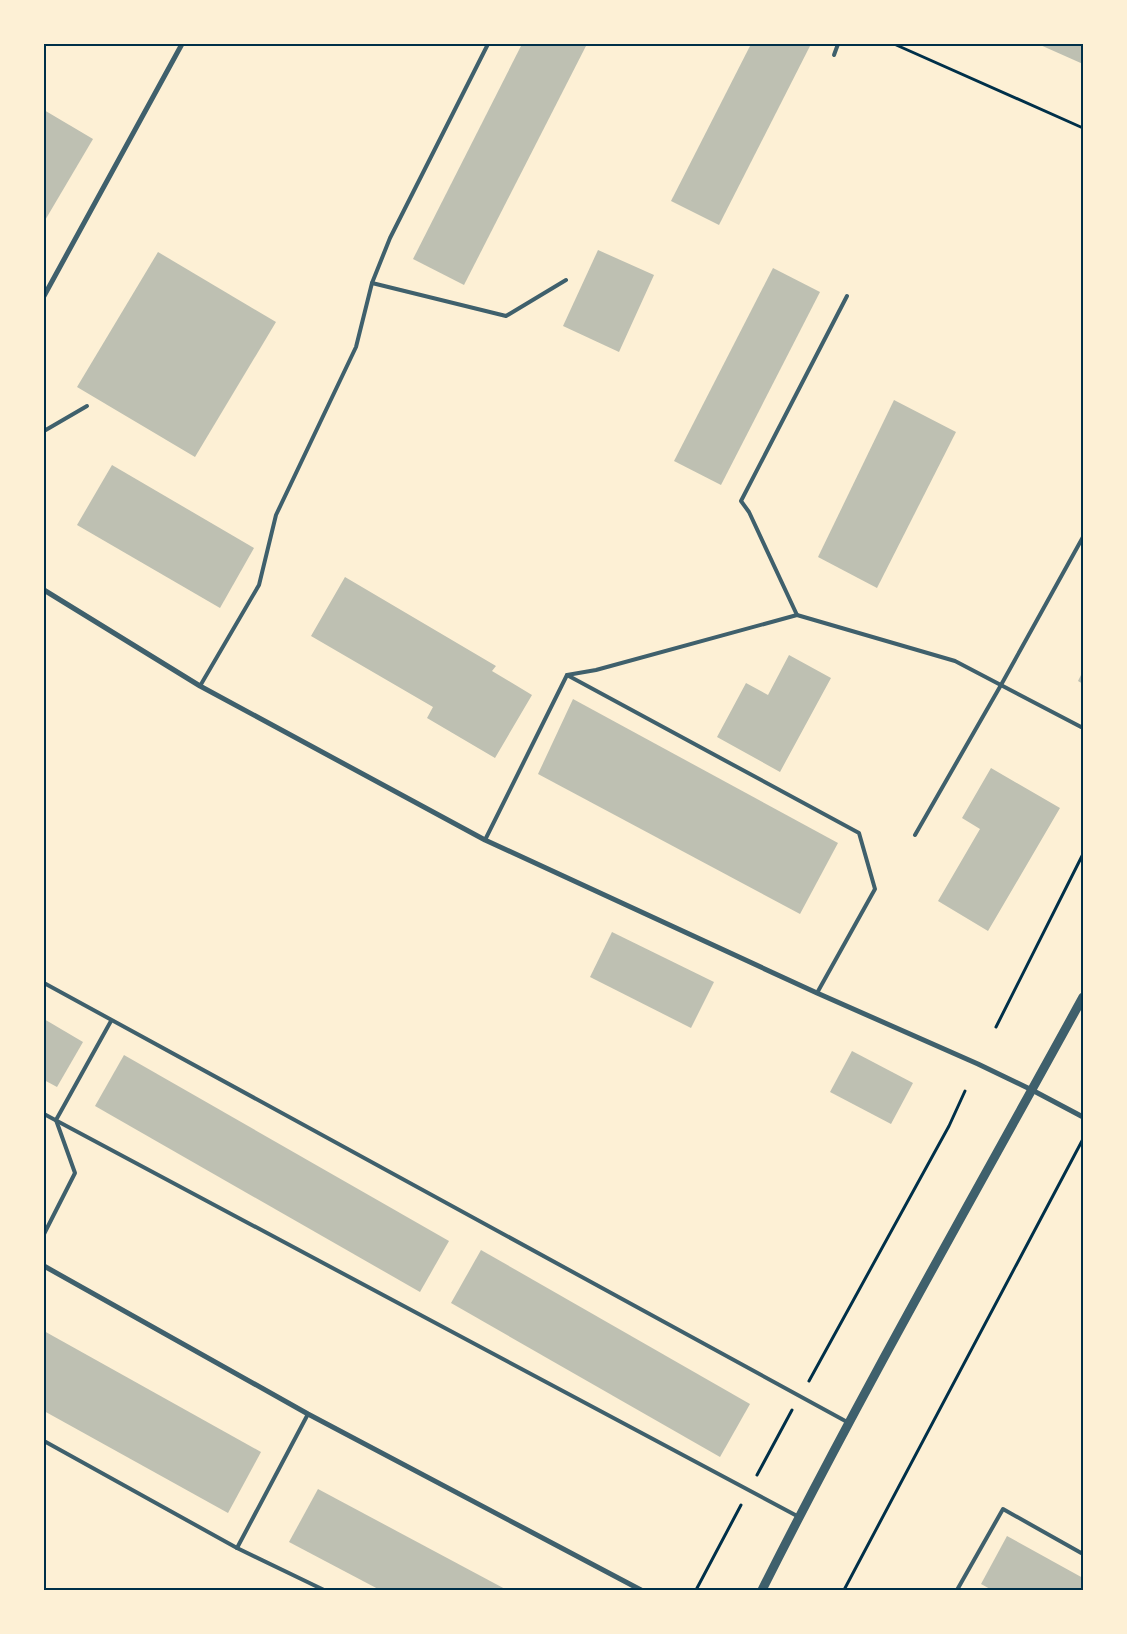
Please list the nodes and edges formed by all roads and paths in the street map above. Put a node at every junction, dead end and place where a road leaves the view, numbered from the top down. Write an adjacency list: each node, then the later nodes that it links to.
1 (182, 44): 9 (street)
2 (488, 44): 8 (lane)
3 (838, 44): 5 (lane)
4 (894, 44): 6 (path)
5 (834, 55)
6 (1083, 128)
7 (566, 280): 8 (lane)
8 (372, 283): 18 (lane)
9 (44, 296)
10 (847, 296): 15 (lane)
11 (87, 406): 12 (lane)
12 (44, 431)
13 (1083, 538): 17 (lane)
14 (44, 590): 18 (street)
15 (797, 615): 16 (lane); 17 (lane)
16 (567, 675): 21 (lane); 24 (lane)
17 (1001, 685): 19 (lane); 20 (lane)
18 (200, 686): 21 (street)
19 (1083, 728)
20 (915, 835)
21 (485, 840): 24 (street)
22 (1083, 854): 27 (path)
23 (44, 983): 26 (lane)
24 (817, 993): 28 (street)
25 (1083, 997): 28 (street)
26 (111, 1020): 32 (lane); 36 (lane)
27 (996, 1027)
28 (1032, 1090): 31 (street); 38 (street)
29 (965, 1091): 36 (path)
30 (44, 1114): 32 (lane)
31 (1083, 1117)
32 (56, 1120): 34 (lane); 40 (lane)
33 (1083, 1139): 48 (path)
34 (44, 1234)
35 (44, 1266): 37 (street)
36 (800, 1397): 38 (lane); 40 (path)
37 (308, 1414): 42 (lane); 45 (street)
38 (849, 1423): 41 (street)
39 (44, 1440): 42 (lane)
40 (749, 1490): 41 (lane); 46 (path)
41 (799, 1517): 47 (street)
42 (237, 1548): 44 (lane)
43 (1083, 1554): 49 (lane)
44 (324, 1590)
45 (641, 1590)
46 (696, 1590)
47 (762, 1590)
48 (844, 1590)
49 (957, 1590)

